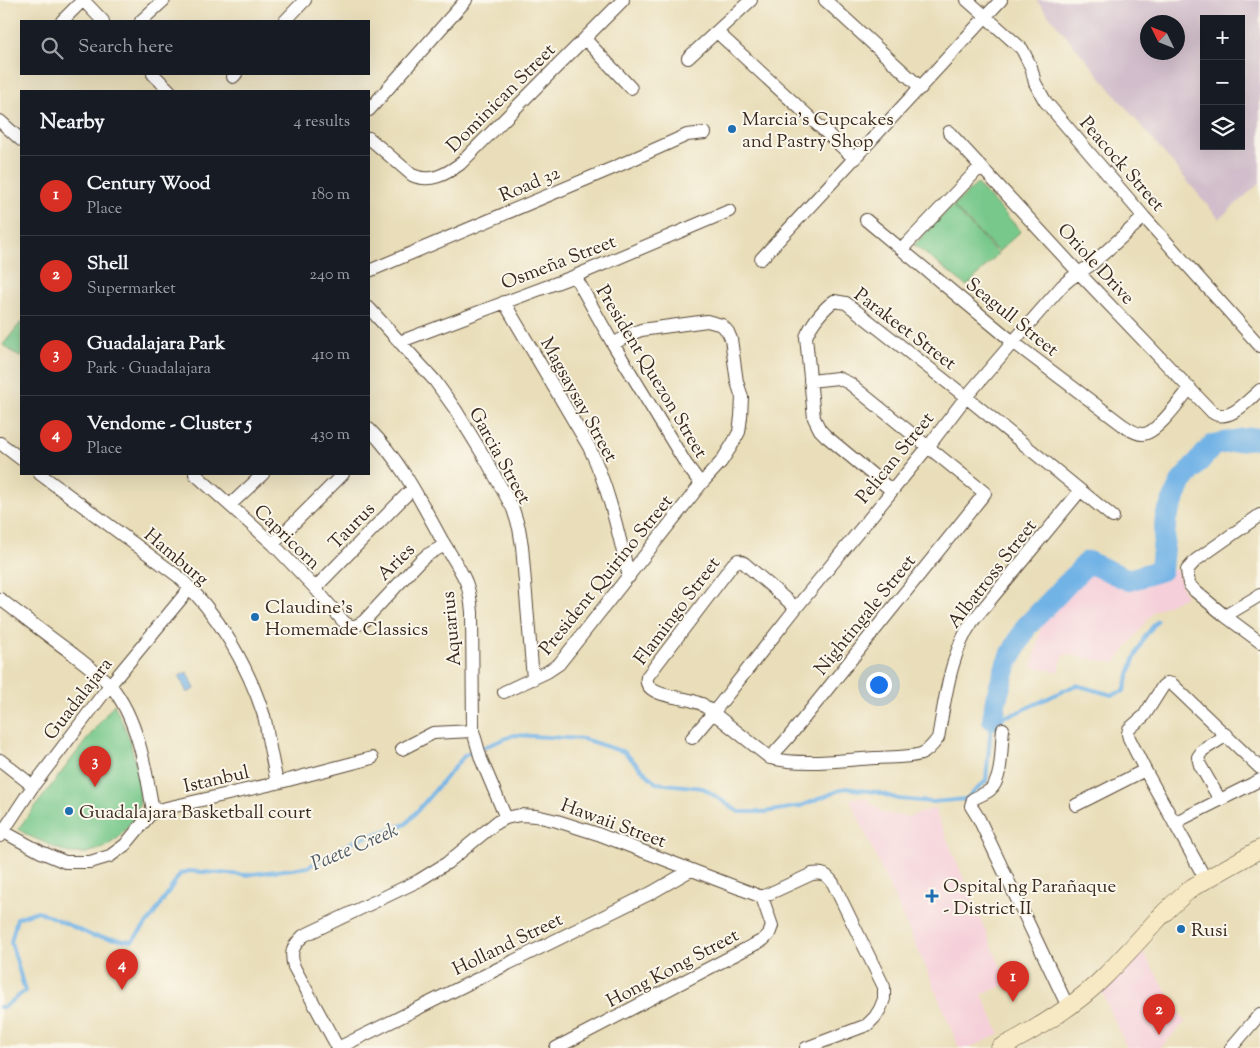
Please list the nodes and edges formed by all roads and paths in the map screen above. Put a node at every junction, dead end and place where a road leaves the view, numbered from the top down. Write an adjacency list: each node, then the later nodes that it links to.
1 (83, 0): 11 (street); 12 (street)
2 (164, 0): 13 (street)
3 (304, 0): 14 (street)
4 (466, 0): 22 (street)
5 (624, 0): 16 (street, Dominican Street)
6 (751, 0): 15 (street)
7 (825, 0): 20 (street)
8 (967, 0): 10 (street, Peacock Street)
9 (1001, 0): 10 (street)
10 (986, 18): 20 (street); 31 (street, Peacock Street)
11 (63, 20)
12 (103, 20)
13 (142, 20)
14 (286, 20)
15 (717, 32): 17 (street); 28 (street)
16 (585, 39): 19 (street); 27 (street, Dominican Street)
17 (688, 58)
18 (159, 76): 21 (street)
19 (631, 88)
20 (921, 88): 28 (street)
21 (169, 90)
22 (370, 109)
23 (0, 122): 26 (street)
24 (949, 132): 29 (street, Oriole Drive)
25 (705, 133): 35 (street, Road 32)
26 (20, 139)
27 (370, 139)
28 (855, 159): 34 (street)
29 (980, 166): 33 (street); 36 (street, Oriole Drive)
30 (729, 212): 37 (street, Osmeña Street)
31 (1144, 217): 36 (street, Pelican Street); 43 (street, Peacock Street)
32 (866, 220): 33 (street, Seagull Street)
33 (902, 249): 41 (street, Seagull Street)
34 (761, 259)
35 (370, 271)
36 (1079, 272): 41 (street, Pelican Street); 45 (street, Oriole Drive)
37 (575, 276): 38 (street, Osmeña Street); 42 (street, President Quezon Street)
38 (504, 302): 40 (street, Osmeña Street); 65 (street, Magsaysay Street)
39 (370, 309): 40 (street, Garcia Street)
40 (400, 342): 74 (street, Garcia Street)
41 (1013, 342): 45 (street, Seagull Street); 47 (street, Pelican Street)
42 (613, 344): 56 (street, President Quezon Street); 56 (street, President Quirino Street)
43 (1260, 346)
44 (810, 381): 47 (street, Parakeet Street); 50 (street); 58 (street, Parakeet Street)
45 (1190, 388): 46 (street, Oriole Drive)
46 (1260, 390)
47 (966, 397): 50 (street, Pelican Street); 59 (street, Parakeet Street)
48 (372, 439): 57 (street, Aquarius)
49 (0, 443): 51 (street)
50 (928, 447): 58 (street, Pelican Street); 84 (street, Nightingale Street)
51 (20, 458)
52 (41, 475): 66 (street, Hamburg)
53 (196, 475): 60 (street, Capricorn)
54 (261, 475): 60 (street)
55 (342, 475): 63 (street)
56 (701, 484): 65 (street, President Quirino Street)
57 (413, 488): 64 (street, Aquarius); 67 (street, Taurus)
58 (891, 490): 70 (street, Pelican Street)
59 (1080, 491): 62 (street, Parakeet Street); 84 (street, Albatross Street)
60 (230, 505): 63 (street, Capricorn)
61 (1260, 515): 71 (street)
62 (1113, 517)
63 (273, 544): 67 (street, Capricorn)
64 (445, 544): 72 (street, Aries); 80 (street, Aquarius)
65 (629, 577): 74 (street, President Quirino Street)
66 (190, 588): 75 (street, Guadalajara); 89 (street, Hamburg)
67 (315, 588): 72 (street, Capricorn)
68 (1260, 595): 71 (street)
69 (0, 598): 75 (street)
70 (796, 608): 77 (street, Pelican Street); 77 (street, Flamingo Street)
71 (1225, 616): 73 (street)
72 (353, 627)
73 (1260, 642)
74 (533, 680): 76 (street, President Quirino Street)
75 (110, 685): 90 (street, Guadalajara); 93 (street)
76 (504, 692)
77 (713, 713): 81 (street, Pelican Street); 84 (street)
78 (1003, 729): 101 (street)
79 (1227, 735): 86 (street); 87 (street); 91 (street)
80 (474, 736): 82 (street); 94 (street, Aquarius)
81 (692, 738)
82 (402, 749)
83 (372, 758): 89 (street, Istanbul)
84 (770, 758)
85 (0, 760): 90 (street)
86 (1260, 768)
87 (1145, 770): 92 (street); 95 (street)
88 (1260, 780): 91 (street)
89 (277, 783): 93 (street, Istanbul)
90 (33, 786): 96 (street, Guadalajara)
91 (1220, 800): 95 (street)
92 (1076, 805)
93 (153, 811): 96 (street)
94 (506, 818): 98 (street, Hawaii Street); 103 (street, Hawaii Street)
95 (1174, 823): 99 (street)
96 (2, 834)
97 (1260, 849): 99 (main road)
98 (691, 870): 100 (street, Hawaii Street); 103 (street, Holland Street)
99 (1206, 880): 101 (main road)
100 (762, 898): 104 (street, Hong Kong Street); 105 (street)
101 (1068, 1007): 106 (main road)
102 (1260, 1014): 107 (street)
103 (338, 1048)
104 (556, 1048)
105 (806, 1048)
106 (1000, 1048)
107 (1231, 1048)

